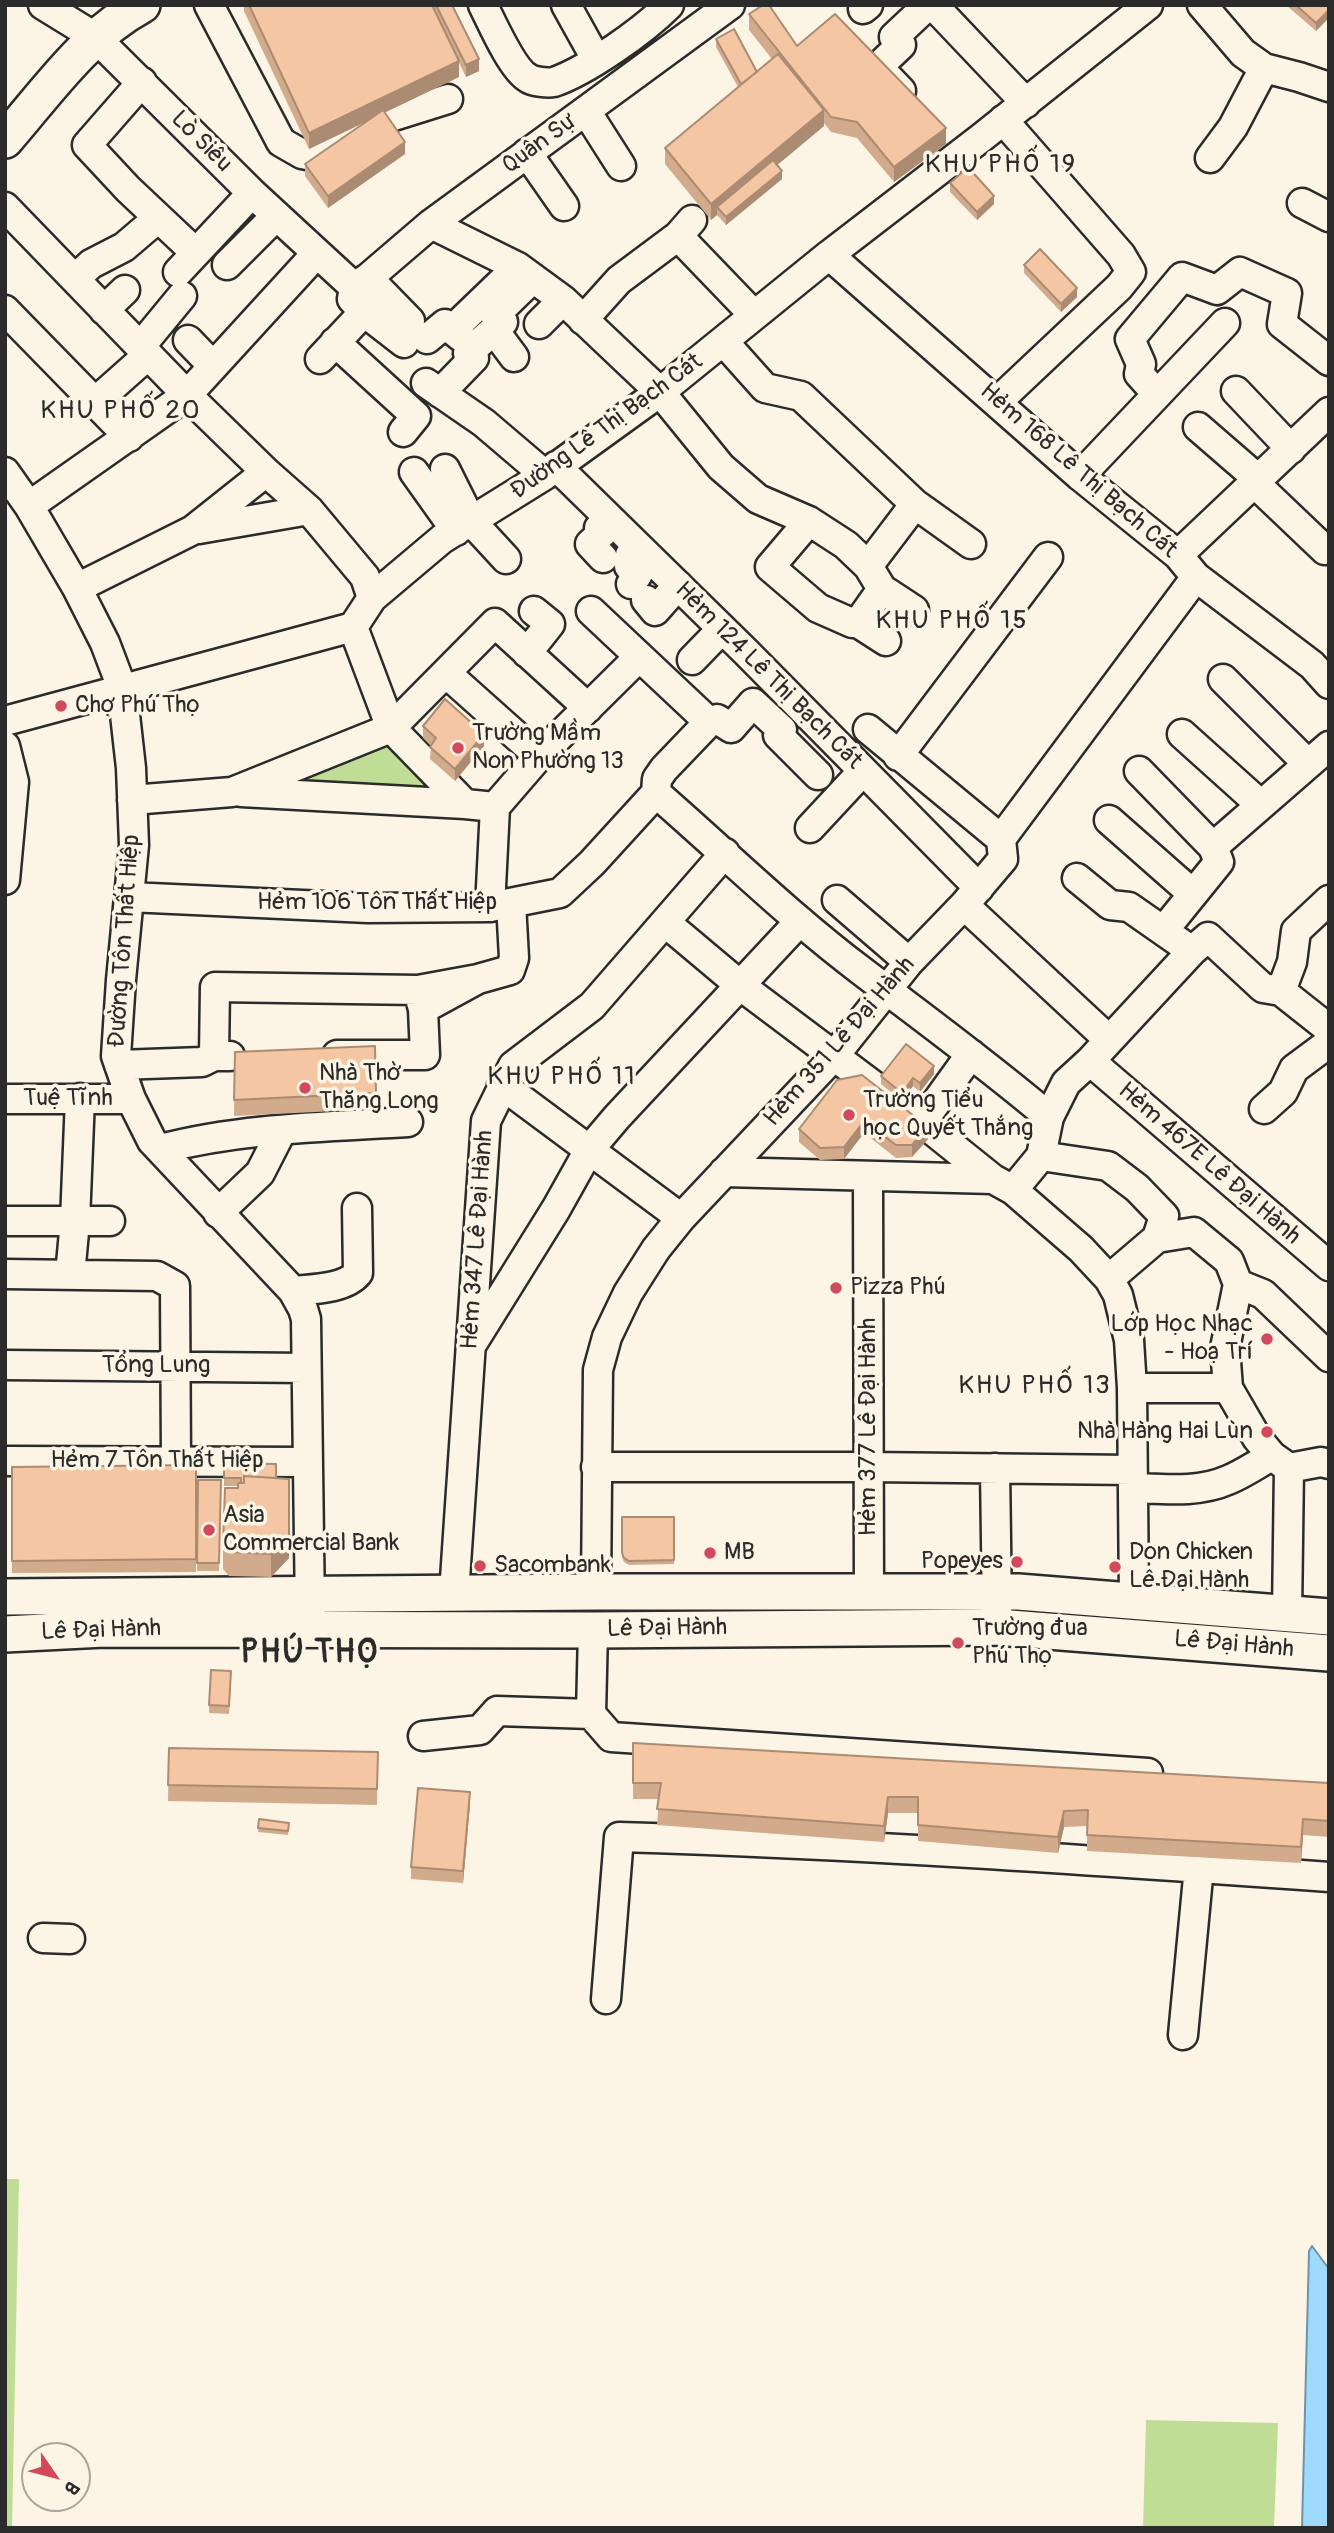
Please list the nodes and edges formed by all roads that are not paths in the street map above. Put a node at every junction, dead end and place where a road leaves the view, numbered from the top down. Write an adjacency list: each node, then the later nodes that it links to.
1 (43, 5): 11 (street, Lò Siêu)
2 (142, 5): 11 (main road)
3 (209, 5): 16 (street)
4 (483, 5): 12 (street)
5 (566, 5): 12 (street)
6 (669, 5): 12 (street)
7 (730, 5): 19 (street, Quân Sự)
8 (931, 5): 17 (street); 18 (street)
9 (1202, 5): 13 (street)
10 (1135, 9): 17 (street, Đường Lê Thị Bạch Cát)
11 (95, 37): 14 (street, Lò Siêu); 21 (main road)
12 (596, 59)
13 (1264, 68): 15 (street); 23 (street)
14 (142, 82): 25 (street, Lò Siêu); 31 (street)
15 (1329, 88)
16 (448, 99)
17 (1026, 103): 20 (street, Đường Lê Thị Bạch Cát)
18 (914, 106)
19 (586, 111): 22 (street, Quân Sự); 24 (street)
20 (1003, 120): 34 (street, Đường Lê Thị Bạch Cát); 60 (street)
21 (5, 140)
22 (527, 153): 27 (street); 32 (street, Quân Sự)
23 (1210, 158)
24 (621, 166)
25 (252, 193): 29 (street, Lò Siêu); 37 (street)
26 (1303, 203): 30 (street)
27 (564, 206)
28 (5, 207): 38 (street)
29 (276, 216): 33 (street, Lò Siêu); 35 (street)
30 (1329, 217)
31 (159, 218): 37 (street); 38 (street)
32 (431, 224): 36 (street); 40 (street, Quân Sự)
33 (317, 254): 40 (street, Lò Siêu); 54 (street)
34 (829, 255): 44 (street, Đường Lê Thị Bạch Cát); 60 (street, Hẻm 168 Lê Thị Bạch Cát)
35 (227, 265)
36 (525, 272): 41 (street); 48 (street); 52 (street)
37 (185, 274): 51 (street)
38 (75, 279): 43 (street)
39 (125, 290): 43 (street)
40 (362, 292): 52 (street, Lò Siêu); 52 (street, Quân Sự)
41 (563, 300): 45 (street); 47 (street)
42 (5, 310): 61 (street)
43 (104, 310): 51 (street)
44 (754, 315): 45 (street); 50 (street, Đường Lê Thị Bạch Cát)
45 (583, 320): 57 (street)
46 (1225, 323): 58 (street)
47 (539, 324)
48 (483, 339): 52 (street); 52 (street); 53 (street)
49 (188, 340): 54 (street)
50 (723, 341): 57 (street, Đường Lê Thị Bạch Cát); 73 (street)
51 (144, 351): 59 (street); 61 (street)
52 (428, 353): 67 (street, Hẻm 124 Lê Thị Bạch Cát)
53 (514, 357)
54 (220, 359): 59 (street)
55 (1329, 361): 58 (street)
56 (1236, 391): 65 (street)
57 (660, 392): 67 (street, Đường Lê Thị Bạch Cát); 77 (street)
58 (1157, 394): 71 (street)
59 (187, 395): 64 (street); 69 (street)
60 (996, 402): 71 (street, Hẻm 168 Lê Thị Bạch Cát)
61 (94, 403): 64 (street)
62 (1329, 412): 65 (street)
63 (1198, 426): 72 (street)
64 (129, 437): 74 (street)
65 (1291, 449): 72 (street)
66 (445, 469): 78 (street)
67 (550, 471): 76 (street, Hẻm 124 Lê Thị Bạch Cát); 78 (street, Đường Lê Thị Bạch Cát)
68 (5, 472): 74 (street, Đường Tôn Thất Hiệp)
69 (266, 472): 75 (street); 79 (street)
70 (414, 472): 78 (street)
71 (1080, 476): 83 (street, Hẻm 168 Lê Thị Bạch Cát)
72 (1258, 479): 82 (street); 83 (street)
73 (915, 504): 80 (street); 87 (street)
74 (29, 506): 90 (street, Đường Tôn Thất Hiệp)
75 (309, 510): 79 (street); 91 (street)
76 (608, 518): 81 (street, Hẻm 124 Lê Thị Bạch Cát); 85 (street)
77 (809, 521): 87 (street); 95 (street)
78 (463, 526): 86 (street); 91 (street, Đường Lê Thị Bạch Cát)
79 (193, 530): 90 (street)
80 (971, 544)
81 (637, 546): 89 (street, Hẻm 124 Lê Thị Bạch Cát); 89 (street)
82 (1325, 551)
83 (1178, 555): 88 (street, Hẻm 168 Lê Thị Bạch Cát)
84 (1048, 557): 117 (street)
85 (603, 558)
86 (506, 559)
87 (875, 577): 92 (street); 95 (street)
88 (1196, 577): 102 (street, Hẻm 168 Lê Thị Bạch Cát); 129 (street, Hẻm 351 Lê Đại Hành)
89 (678, 586): 97 (street, Hẻm 124 Lê Thị Bạch Cát)
90 (77, 588): 105 (street, Đường Tôn Thất Hiệp)
91 (372, 598): 96 (street, Đường Lê Thị Bạch Cát)
92 (914, 610)
93 (534, 611): 99 (street)
94 (591, 611): 100 (street)
95 (858, 623): 98 (street)
96 (353, 626): 105 (street); 110 (street)
97 (722, 629): 101 (street); 107 (street, Hẻm 124 Lê Thị Bạch Cát)
98 (886, 641)
99 (527, 653): 103 (street); 106 (street)
100 (639, 657): 106 (street); 109 (street)
101 (692, 660)
102 (1323, 665)
103 (446, 673): 110 (street); 116 (street)
104 (1223, 679): 115 (street)
105 (122, 688): 108 (street); 123 (street, Đường Tôn Thất Hiệp)
106 (588, 708): 116 (street)
107 (802, 709): 112 (street); 118 (street, Hẻm 124 Lê Thị Bạch Cát)
108 (5, 721)
109 (709, 722): 112 (street); 122 (street, Hẻm 106 Tôn Thất Hiệp)
110 (391, 729): 121 (street); 124 (street)
111 (868, 729): 117 (street)
112 (782, 730): 120 (street)
113 (1182, 734): 125 (street)
114 (5, 746): 133 (street)
115 (1318, 755): 125 (street)
116 (539, 756): 126 (street)
117 (898, 756): 129 (street)
118 (863, 771): 128 (street); 136 (street, Hẻm 124 Lê Thị Bạch Cát)
119 (1139, 771): 130 (street)
120 (818, 775)
121 (232, 792): 123 (street); 124 (street)
122 (656, 793): 131 (street); 139 (street, Hẻm 106 Tôn Thất Hiệp)
123 (132, 800): 135 (street, Đường Tôn Thất Hiệp)
124 (465, 804): 126 (street)
125 (1261, 805): 130 (street)
126 (495, 807): 139 (street)
127 (1109, 820): 134 (street)
128 (810, 828)
129 (1001, 839): 136 (street, Hẻm 351 Lê Đại Hành)
130 (1213, 847): 134 (street)
131 (724, 853): 140 (street); 141 (street, Hẻm 347 Lê Đại Hành)
132 (1077, 878): 142 (street)
133 (5, 880)
134 (1193, 894): 142 (street)
135 (129, 897): 139 (street, Hẻm 106 Tôn Thất Hiệp); 158 (street, Đường Tôn Thất Hiệp)
136 (971, 897): 144 (street, Hẻm 351 Lê Đại Hành); 150 (street, Hẻm 124 Lê Thị Bạch Cát)
137 (837, 900): 144 (street)
138 (1329, 900): 147 (street)
139 (501, 905): 148 (street)
140 (800, 921): 145 (street); 146 (street)
141 (666, 923): 145 (street); 159 (street, Hẻm 347 Lê Đại Hành)
142 (1164, 930): 143 (street)
143 (1192, 951): 147 (street); 150 (street)
144 (909, 961): 146 (street, Hẻm 351 Lê Đại Hành)
145 (741, 986): 156 (street); 169 (street)
146 (887, 989): 152 (street); 156 (street, Hẻm 351 Lê Đại Hành)
147 (1281, 990): 149 (street)
148 (420, 1000): 153 (street); 155 (street)
149 (1329, 1029)
150 (1108, 1039): 157 (street)
151 (1329, 1043): 163 (street)
152 (971, 1054): 164 (street); 166 (street)
153 (214, 1056): 154 (street); 158 (street)
154 (254, 1056)
155 (306, 1056)
156 (834, 1056): 166 (street); 171 (street, Hẻm 351 Lê Đại Hành)
157 (1090, 1061): 164 (street); 181 (street, Hẻm 467E Lê Đại Hành)
158 (119, 1065): 162 (street, Đường Tôn Thất Hiệp)
159 (502, 1085): 169 (street); 187 (street, Hẻm 347 Lê Đại Hành)
160 (80, 1098): 161 (street, Tuệ Tĩnh); 162 (street, Tuệ Tĩnh); 178 (street)
161 (5, 1099)
162 (131, 1099): 168 (street, Đường Tôn Thất Hiệp)
163 (1264, 1109)
164 (1049, 1117): 170 (street)
165 (408, 1122): 167 (street)
166 (922, 1122): 173 (street)
167 (282, 1130): 168 (street); 175 (street)
168 (161, 1149): 175 (street, Đường Tôn Thất Hiệp)
169 (589, 1150): 176 (street); 187 (street)
170 (1041, 1156): 173 (street); 180 (street)
171 (724, 1172): 172 (street); 176 (street, Hẻm 351 Lê Đại Hành)
172 (868, 1177): 173 (street); 199 (street, Hẻm 377 Lê Đại Hành)
173 (1003, 1184): 184 (street)
174 (357, 1208): 186 (street)
175 (218, 1213): 186 (street, Đường Tôn Thất Hiệp)
176 (681, 1218): 200 (street, Hẻm 351 Lê Đại Hành)
177 (5, 1221): 178 (street)
178 (75, 1221): 179 (street); 183 (street)
179 (110, 1221)
180 (1157, 1238): 184 (street); 185 (street)
181 (1329, 1266)
182 (5, 1274): 183 (street)
183 (71, 1275): 190 (street)
184 (1109, 1279): 192 (street)
185 (1238, 1284): 188 (street); 193 (street)
186 (293, 1291): 191 (street, Đường Tôn Thất Hiệp)
187 (470, 1346): 206 (street, Hẻm 347 Lê Đại Hành)
188 (1329, 1357)
189 (5, 1365): 190 (street, Tổng Lung)
190 (175, 1365): 191 (street, Tổng Lung); 195 (street)
191 (306, 1368): 196 (street, Đường Tôn Thất Hiệp)
192 (1132, 1388): 193 (street); 202 (street)
193 (1228, 1388): 197 (street)
194 (5, 1461): 195 (street, Hẻm 7 Tôn Thất Hiệp)
195 (176, 1461): 196 (street, Hẻm 7 Tôn Thất Hiệp)
196 (308, 1462): 209 (street, Đường Tôn Thất Hiệp)
197 (1280, 1462): 198 (street); 202 (street); 210 (street)
198 (1329, 1464)
199 (869, 1467): 200 (street); 201 (street); 204 (street, Hẻm 377 Lê Đại Hành)
200 (596, 1468): 203 (street, Hẻm 351 Lê Đại Hành)
201 (995, 1468): 202 (street); 205 (street)
202 (1133, 1479): 208 (street)
203 (596, 1592): 204 (main road, Lê Đại Hành); 206 (main road, Lê Đại Hành); 213 (main road)
204 (869, 1592): 205 (main road, Lê Đại Hành)
205 (996, 1592): 208 (main road, Lê Đại Hành); 212 (street)
206 (454, 1594): 209 (main road, Lê Đại Hành)
207 (5, 1597): 209 (main road, Lê Đại Hành)
208 (1134, 1600): 210 (main road, Lê Đại Hành)
209 (310, 1611): 213 (main road, Lê Đại Hành); 214 (main road, Lê Đại Hành)
210 (1287, 1614): 211 (main road, Lê Đại Hành)
211 (1329, 1617)
212 (997, 1627): 213 (main road, Lê Đại Hành); 215 (main road, Lê Đại Hành)
213 (593, 1630): 216 (street)
214 (5, 1634)
215 (1329, 1653)
216 (591, 1714): 217 (street); 218 (street)
217 (423, 1736)
218 (1178, 1776)
219 (1199, 1867): 220 (street); 221 (street); 222 (street)
220 (1329, 1877)
221 (606, 1999)
222 (1183, 2035)

